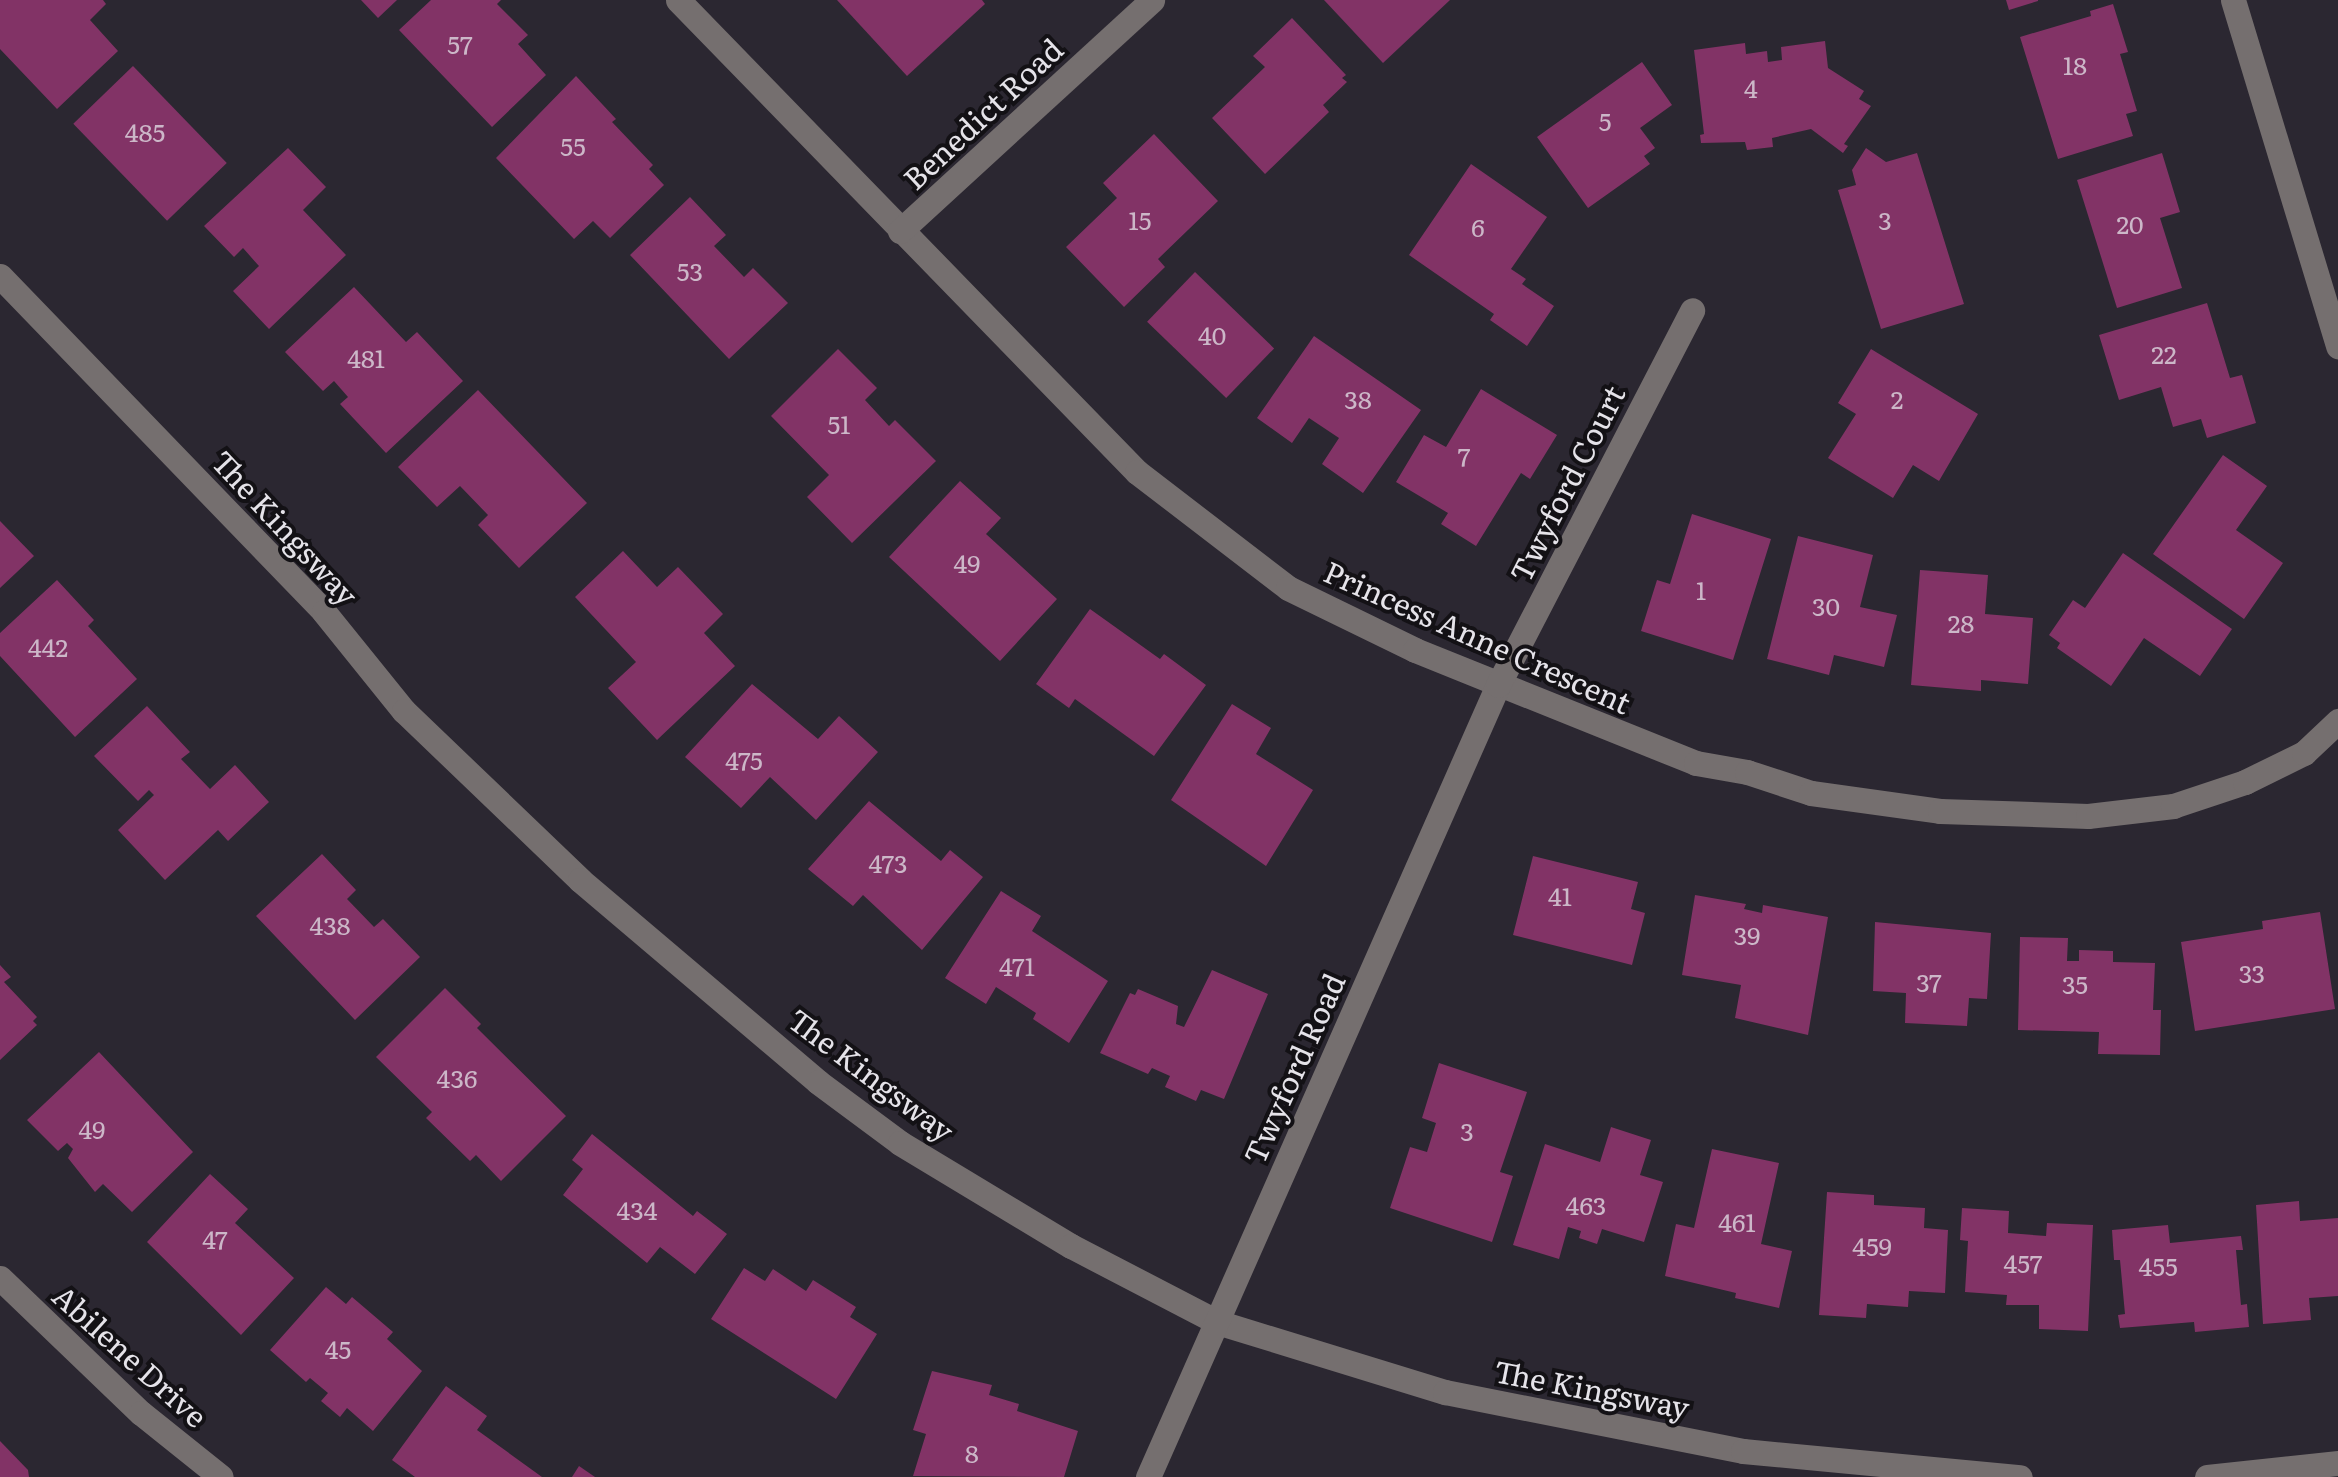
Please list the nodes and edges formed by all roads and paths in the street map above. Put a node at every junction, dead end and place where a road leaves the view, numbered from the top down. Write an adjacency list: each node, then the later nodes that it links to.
1 (678, 0): 4 (street, Princess Anne Crescent)
2 (1152, 0): 4 (street, Benedict Road)
3 (2233, 0): 7 (street)
4 (900, 231): 8 (street, Princess Anne Crescent)
5 (0, 276): 11 (street, The Kingsway)
6 (1692, 310): 8 (street, Twyford Court)
7 (2338, 346)
8 (1498, 685): 9 (street, Princess Anne Crescent); 11 (street, Twyford Road)
9 (2338, 721)
10 (0, 1278): 13 (street, Abilene Drive)
11 (1217, 1322): 14 (street, Twyford Road); 15 (street, The Kingsway)
12 (2338, 1464): 16 (street)
13 (221, 1477)
14 (1148, 1477)
15 (2020, 1477)
16 (2207, 1477)

